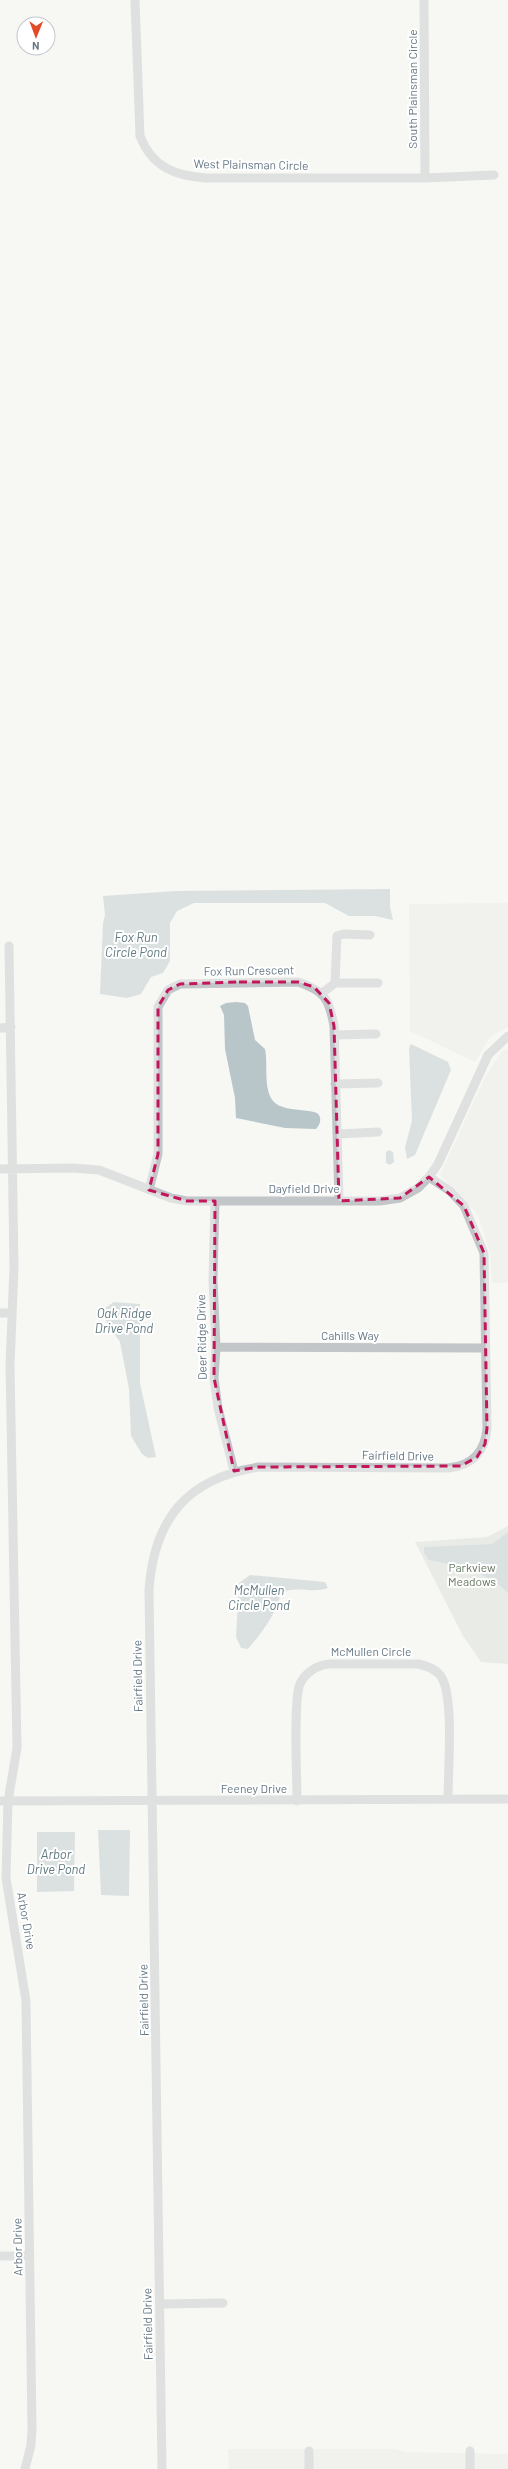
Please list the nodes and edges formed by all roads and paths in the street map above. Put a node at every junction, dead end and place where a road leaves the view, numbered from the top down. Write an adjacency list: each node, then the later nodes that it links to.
1 (135, 0): 4 (street, West Plainsman Circle)
2 (424, 0): 4 (street, South Plainsman Circle)
3 (494, 176): 4 (street, West Plainsman Circle)
4 (425, 178)
5 (370, 935): 7 (street)
6 (9, 946): 10 (street, Arbor Drive)
7 (335, 983): 8 (street); 9 (street)
8 (378, 983)
9 (321, 994): 13 (street); 22 (street, Fox Run Crescent)
10 (11, 1027): 11 (street); 20 (street, Arbor Drive)
11 (0, 1028)
12 (376, 1034): 13 (street)
13 (334, 1035): 16 (street)
14 (508, 1036): 21 (street, Dayfield Drive)
15 (378, 1083): 16 (street)
16 (335, 1084): 18 (street)
17 (378, 1132): 18 (street)
18 (337, 1134): 24 (street)
19 (0, 1169): 20 (street, Dayfield Drive)
20 (13, 1169): 22 (street, Dayfield Drive); 26 (street, Arbor Drive)
21 (429, 1177): 24 (street, Dayfield Drive); 28 (street, Fairfield Drive)
22 (149, 1190): 23 (street, Dayfield Drive)
23 (215, 1201): 24 (street, Dayfield Drive); 27 (street, Deer Ridge Drive)
24 (339, 1201)
25 (0, 1313): 26 (street)
26 (11, 1313): 33 (street, Arbor Drive)
27 (216, 1347): 28 (street, Cahills Way); 29 (street, Deer Ridge Drive)
28 (485, 1348): 29 (street, Fairfield Drive)
29 (234, 1471): 34 (street, Fairfield Drive)
30 (448, 1798): 31 (street, Feeney Drive); 32 (street, Feeney Drive); 32 (street, McMullen Circle)
31 (508, 1799)
32 (297, 1800): 34 (street, Feeney Drive)
33 (4, 1801): 34 (street, Feeney Drive); 36 (street, Arbor Drive)
34 (152, 1801): 38 (street, Fairfield Drive)
35 (0, 2256): 36 (street)
36 (30, 2256): 41 (street, Arbor Drive)
37 (223, 2303): 38 (street)
38 (160, 2304): 42 (street, Fairfield Drive)
39 (470, 2450): 44 (street)
40 (309, 2451): 43 (street)
41 (25, 2469)
42 (162, 2469)
43 (309, 2469)
44 (470, 2469)

